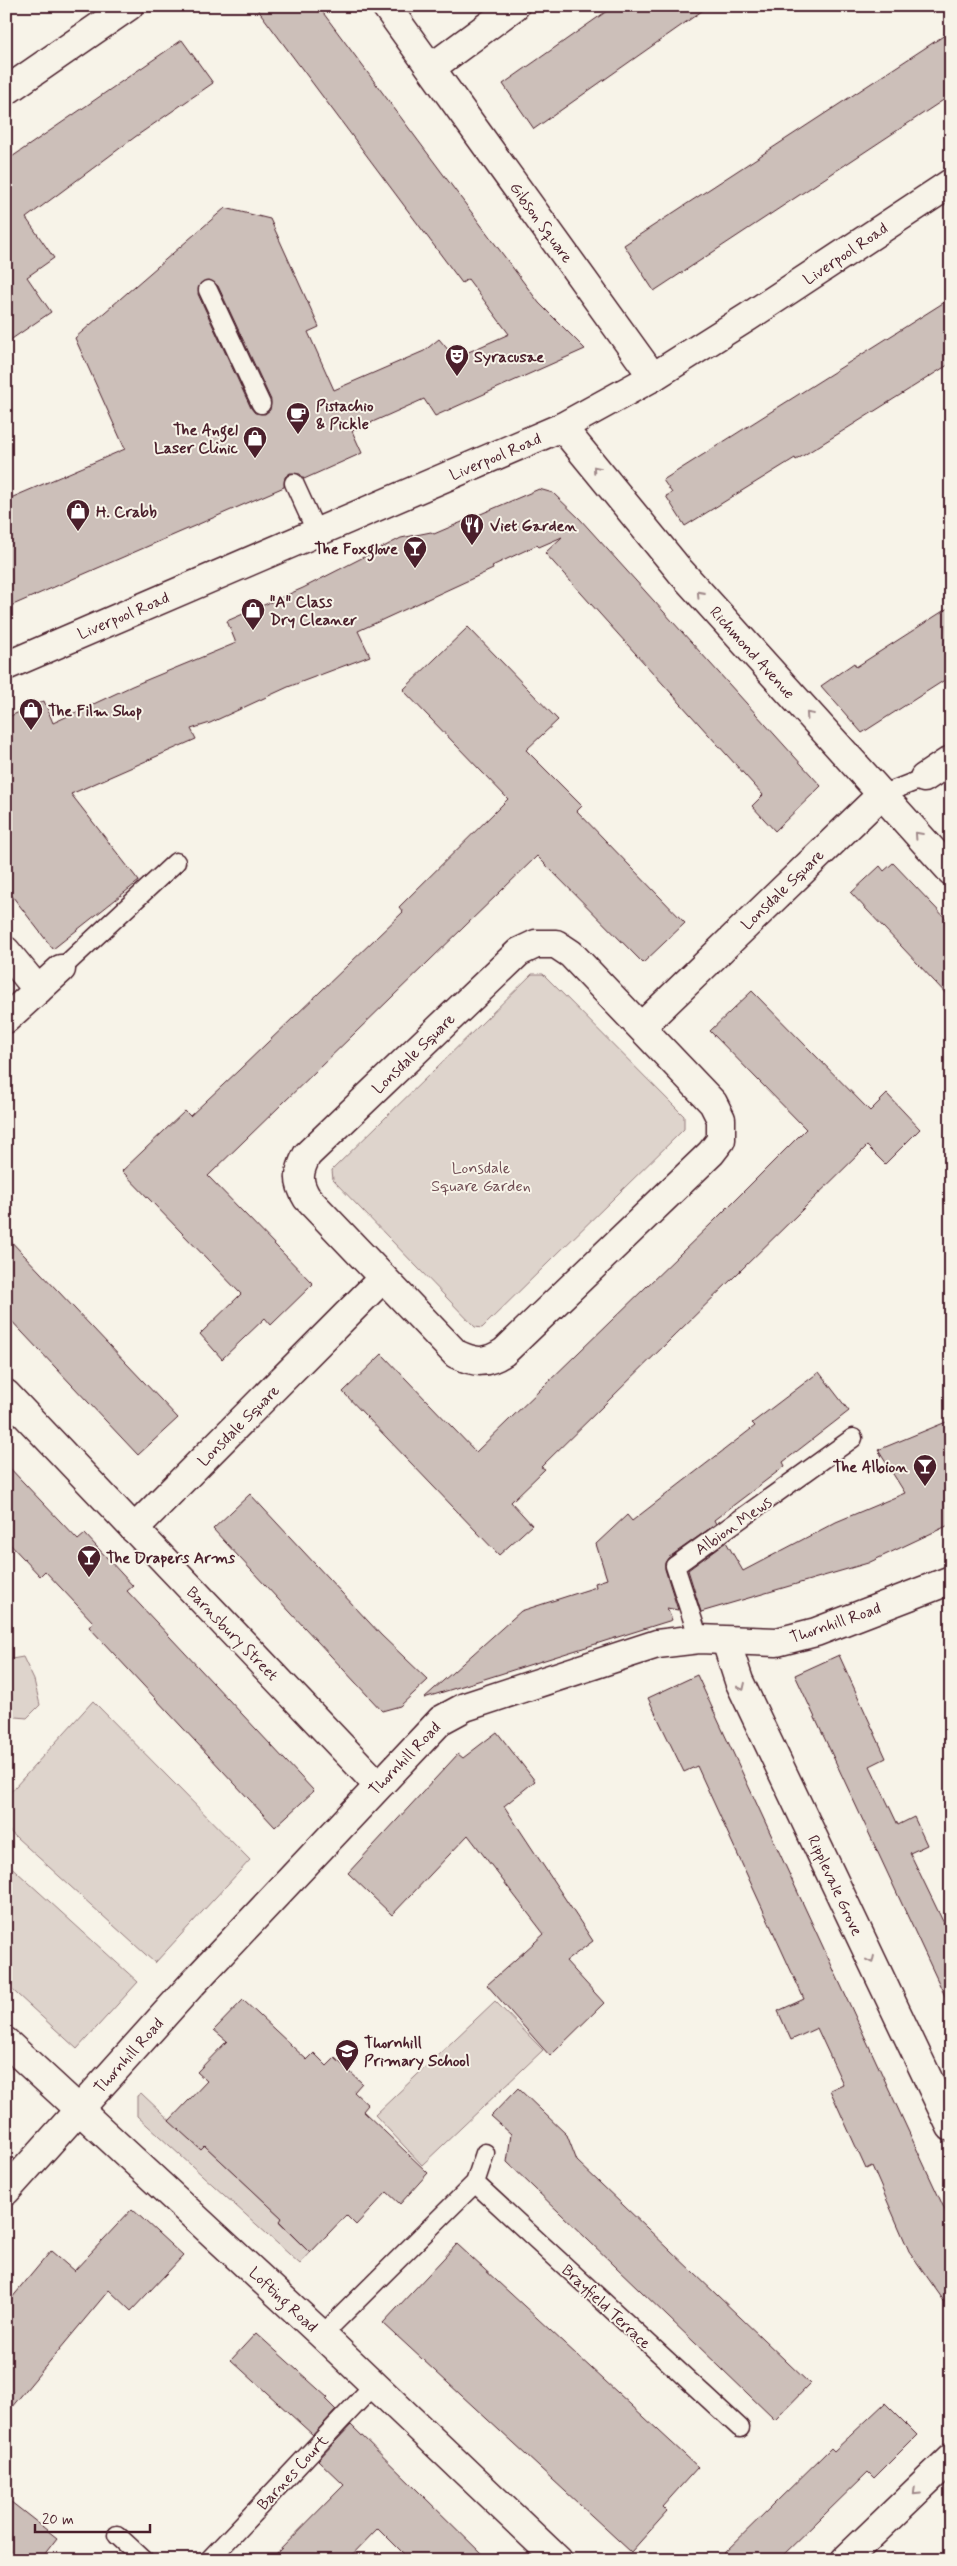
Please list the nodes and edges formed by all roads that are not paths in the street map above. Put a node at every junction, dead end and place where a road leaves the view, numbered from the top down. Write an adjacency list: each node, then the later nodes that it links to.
1 (129, 6): 5 (street)
2 (386, 6): 4 (street, Gibson Square)
3 (516, 6): 4 (street)
4 (431, 68): 8 (street, Gibson Square)
5 (17, 84)
6 (951, 182): 8 (street, Liverpool Road)
7 (208, 290): 9 (lane)
8 (654, 377): 10 (street, Liverpool Road)
9 (260, 404)
10 (562, 427): 12 (street, Liverpool Road); 16 (street, Richmond Avenue, one-way to 10)
11 (294, 483): 12 (lane)
12 (316, 531): 13 (street, Liverpool Road)
13 (6, 666)
14 (951, 760): 15 (street)
15 (924, 778): 16 (lane)
16 (881, 795): 18 (street, Richmond Avenue, one-way to 16); 23 (street, Lonsdale Square)
17 (176, 862): 20 (lane)
18 (951, 871)
19 (6, 951): 21 (street)
20 (61, 969): 21 (street)
21 (38, 990): 22 (street)
22 (6, 1020)
23 (642, 1026): 24 (street, Lonsdale Square); 24 (street, Lonsdale Square)
24 (383, 1278): 27 (street, Lonsdale Square)
25 (6, 1394): 27 (street, Barnsbury Street)
26 (853, 1438): 29 (lane, Albion Mews)
27 (134, 1529): 31 (street, Barnsbury Street)
28 (951, 1580): 30 (street, Thornhill Road)
29 (699, 1639): 30 (street, Thornhill Road); 31 (street, Thornhill Road)
30 (726, 1641): 34 (street, Ripplevale Grove, one-way to 34)
31 (378, 1785): 33 (street, Thornhill Road)
32 (6, 2042): 33 (street, Lofting Road)
33 (79, 2109): 37 (street, Thornhill Road); 38 (street, Lofting Road)
34 (951, 2127)
35 (485, 2153): 36 (lane)
36 (475, 2183): 38 (lane); 40 (lane, Brayfield Terrace)
37 (6, 2191)
38 (322, 2335): 39 (street, Lofting Road)
39 (374, 2385): 44 (lane, Barnes Court); 45 (street, Lofting Road)
40 (740, 2428)
41 (951, 2458): 46 (street, one-way to 46)
42 (117, 2535): 43 (lane)
43 (144, 2560)
44 (210, 2560)
45 (558, 2560)
46 (845, 2560)

